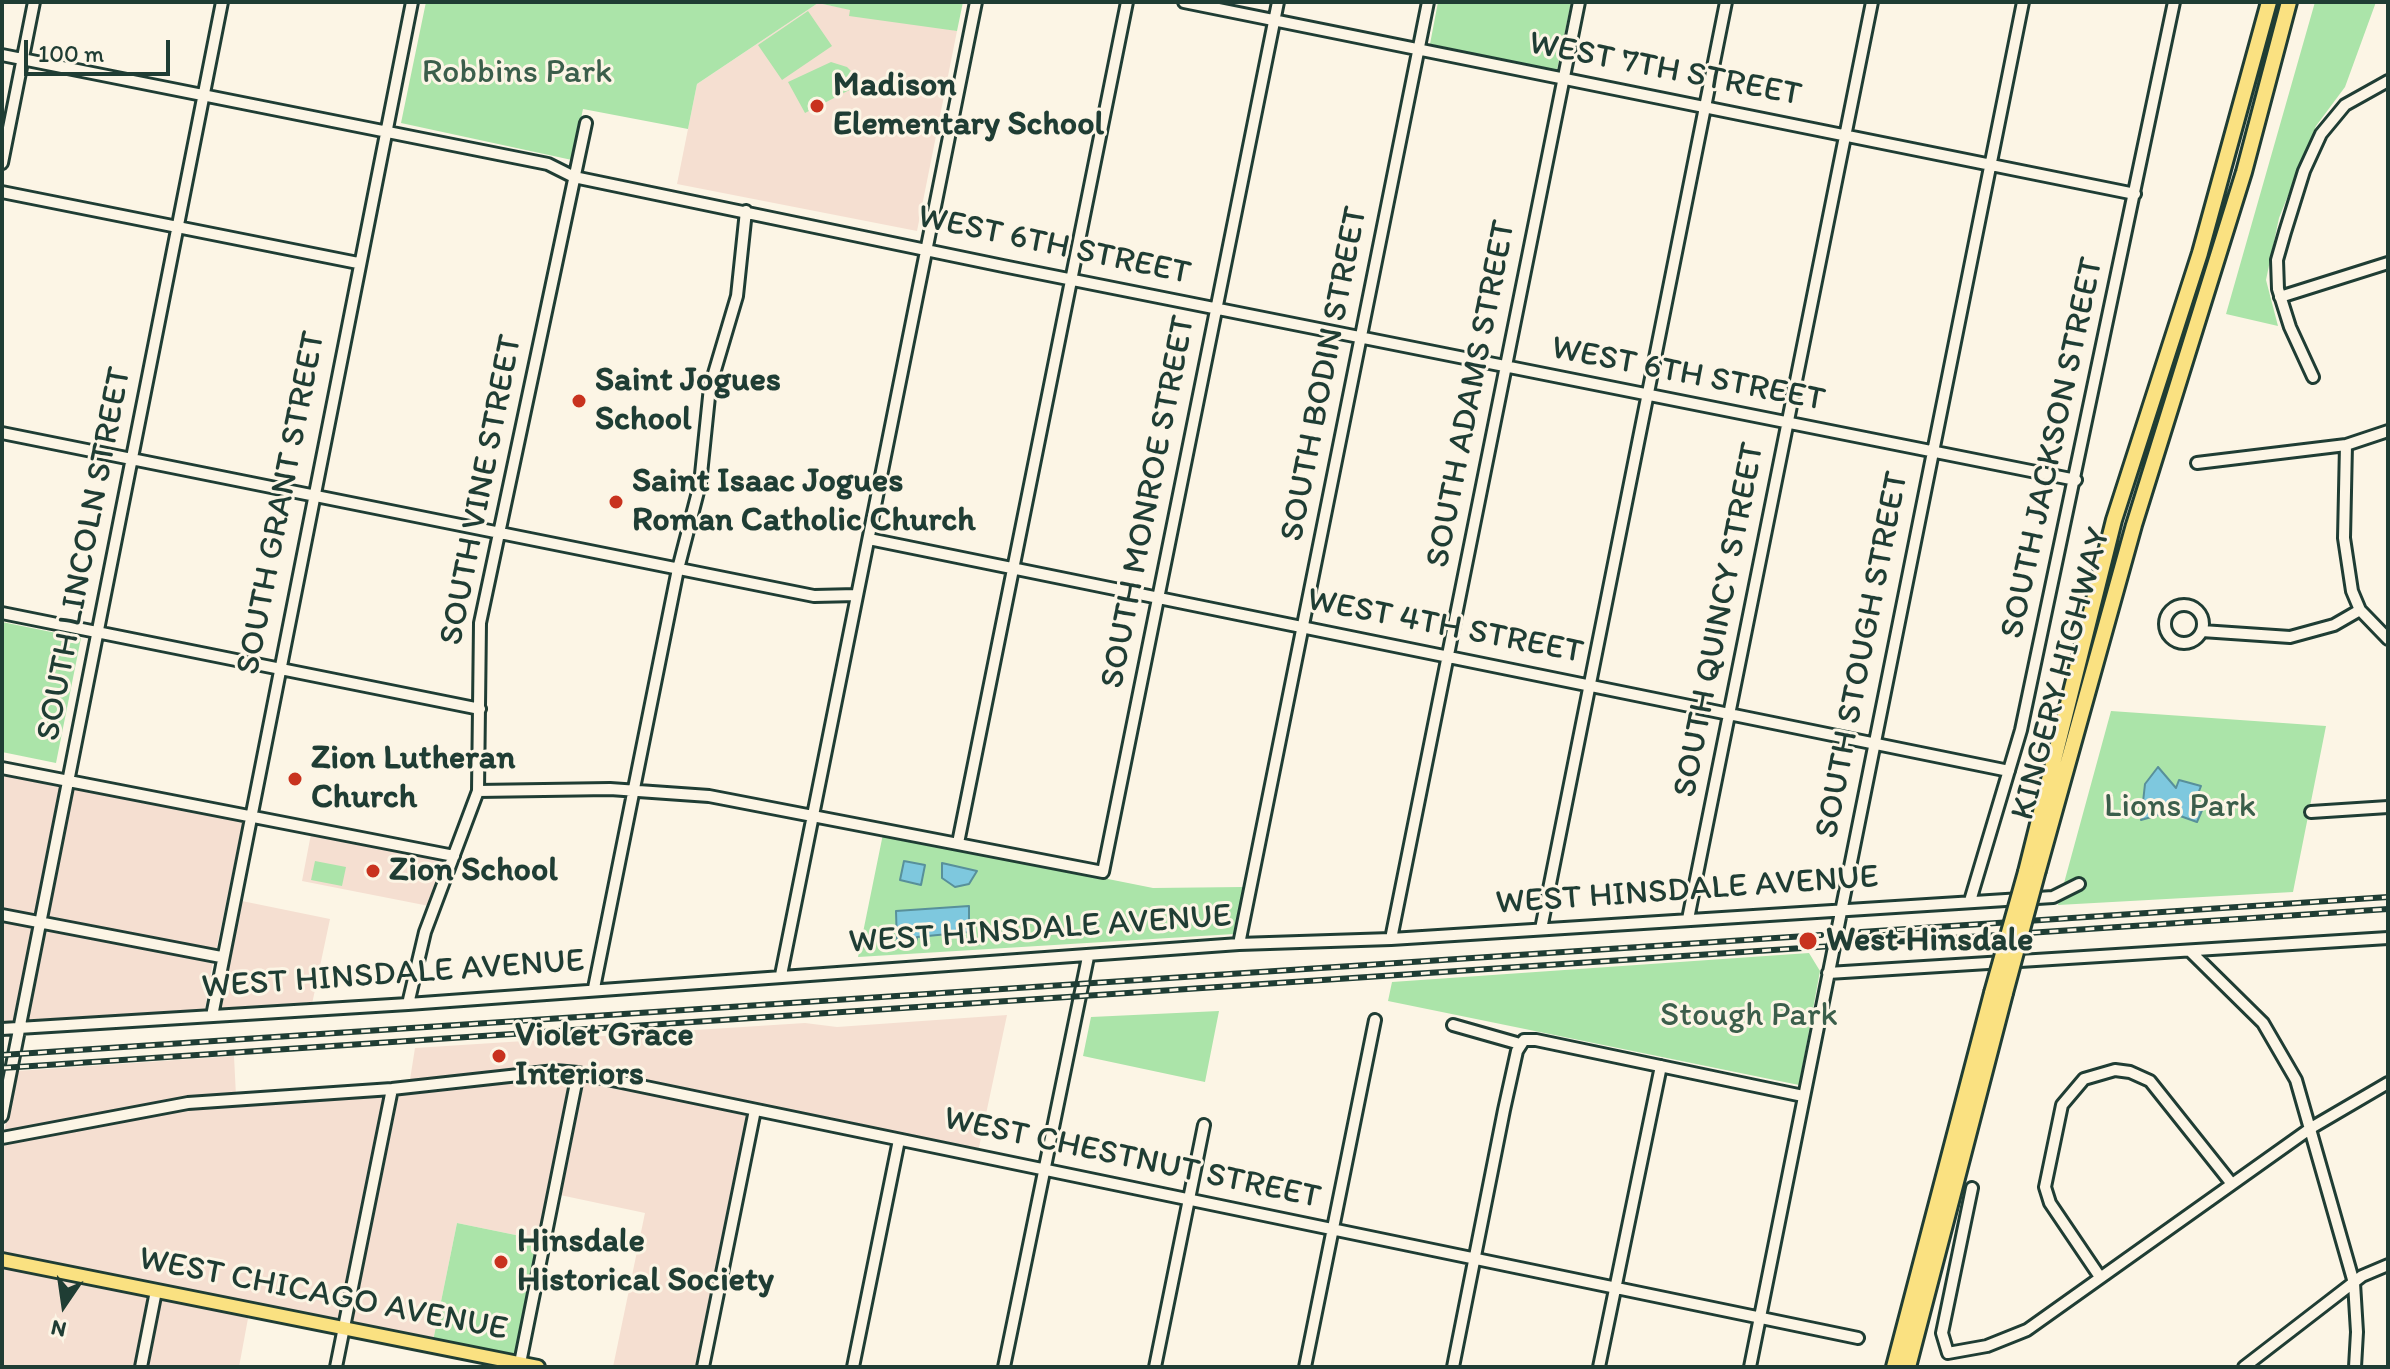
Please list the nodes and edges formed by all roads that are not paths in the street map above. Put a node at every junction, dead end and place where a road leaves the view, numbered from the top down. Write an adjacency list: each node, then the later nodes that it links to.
1 (34, 2): 19 (street)
2 (222, 2): 22 (street, SOUTH LINCOLN STREET)
3 (412, 2): 25 (street, SOUTH GRANT STREET)
4 (976, 2): 34 (street)
5 (1127, 2): 37 (street)
6 (1184, 2): 16 (street, WEST 7TH STREET)
7 (1278, 2): 16 (street, SOUTH MONROE STREET)
8 (1428, 2): 17 (street, SOUTH BODIN STREET)
9 (1579, 2): 20 (street, SOUTH ADAMS STREET)
10 (1726, 2): 23 (street)
11 (1872, 2): 26 (street, SOUTH QUINCY STREET)
12 (2023, 2): 28 (street, SOUTH STOUGH STREET)
13 (2174, 2): 31 (street, SOUTH JACKSON STREET)
14 (2269, 2): 82 (highway, KINGERY HIGHWAY)
15 (2289, 2): 82 (highway, KINGERY HIGHWAY)
16 (1274, 20): 17 (street, WEST 7TH STREET); 39 (street, SOUTH MONROE STREET)
17 (1419, 49): 20 (street, WEST 7TH STREET); 40 (street, SOUTH BODIN STREET)
18 (2, 55): 19 (street, WEST 6TH STREET)
19 (23, 59): 22 (street, WEST 6TH STREET); 27 (street)
20 (1564, 78): 23 (street, WEST 7TH STREET); 41 (street, SOUTH ADAMS STREET)
21 (2388, 81): 38 (street)
22 (203, 96): 25 (street, WEST 6TH STREET); 33 (street, SOUTH LINCOLN STREET)
23 (1705, 107): 26 (street, WEST 7TH STREET); 43 (street)
24 (586, 123): 29 (street, SOUTH VINE STREET)
25 (385, 132): 29 (street, WEST 6TH STREET); 35 (street, SOUTH GRANT STREET)
26 (1845, 135): 28 (street, WEST 7TH STREET); 44 (street, SOUTH QUINCY STREET)
27 (2, 163)
28 (1990, 164): 31 (street, WEST 7TH STREET); 48 (street, SOUTH STOUGH STREET)
29 (574, 177): 32 (street, WEST 6TH STREET); 53 (street, SOUTH VINE STREET)
30 (2, 192): 33 (street)
31 (2135, 194): 51 (street, SOUTH JACKSON STREET)
32 (746, 211): 34 (street, WEST 6TH STREET); 56 (street)
33 (177, 227): 35 (street); 49 (street, SOUTH LINCOLN STREET)
34 (927, 248): 37 (street, WEST 6TH STREET); 54 (street)
35 (358, 263): 52 (street, SOUTH GRANT STREET)
36 (2388, 263): 38 (street)
37 (1071, 280): 39 (street, WEST 6TH STREET); 55 (street)
38 (2280, 297): 42 (street)
39 (1216, 309): 40 (street, WEST 6TH STREET); 58 (street, SOUTH MONROE STREET)
40 (1361, 338): 41 (street, WEST 6TH STREET); 61 (street, SOUTH BODIN STREET)
41 (1506, 367): 43 (street, WEST 6TH STREET); 65 (street, SOUTH ADAMS STREET)
42 (2313, 377)
43 (1646, 396): 44 (street, WEST 6TH STREET); 67 (street)
44 (1787, 424): 48 (street, WEST 6TH STREET); 69 (street, SOUTH QUINCY STREET)
45 (2388, 431): 47 (street)
46 (2, 433): 49 (street)
47 (2346, 445): 50 (street); 59 (street)
48 (1932, 453): 51 (street, WEST 6TH STREET); 70 (street, SOUTH STOUGH STREET)
49 (132, 459): 52 (street); 63 (street, SOUTH LINCOLN STREET)
50 (2197, 463)
51 (2076, 480): 72 (street, SOUTH JACKSON STREET)
52 (313, 495): 53 (street); 66 (street, SOUTH GRANT STREET)
53 (501, 533): 56 (street); 68 (street, SOUTH VINE STREET)
54 (869, 539): 55 (street, WEST 4TH STREET); 57 (street)
55 (1013, 568): 58 (street, WEST 4TH STREET); 80 (street)
56 (678, 569): 57 (street); 74 (street)
57 (857, 595): 78 (street)
58 (1158, 597): 61 (street, WEST 4TH STREET); 80 (street, SOUTH MONROE STREET)
59 (2360, 610): 62 (street); 64 (street)
60 (2, 613): 63 (street)
61 (1303, 627): 65 (street, WEST 4TH STREET); 92 (street, SOUTH BODIN STREET)
62 (2202, 631)
63 (97, 633): 66 (street); 73 (street, SOUTH LINCOLN STREET)
64 (2388, 639)
65 (1447, 656): 67 (street, WEST 4TH STREET); 91 (street, SOUTH ADAMS STREET)
66 (278, 669): 68 (street); 79 (street, SOUTH GRANT STREET)
67 (1588, 684): 69 (street, WEST 4TH STREET); 89 (street)
68 (480, 709): 75 (street, SOUTH VINE STREET)
69 (1729, 713): 70 (street, WEST 4TH STREET); 87 (street, SOUTH QUINCY STREET)
70 (1874, 742): 72 (street, WEST 4TH STREET); 85 (street, SOUTH STOUGH STREET)
71 (2, 768): 73 (street)
72 (2009, 771): 84 (street, SOUTH JACKSON STREET)
73 (69, 781): 79 (street); 88 (street, SOUTH LINCOLN STREET)
74 (634, 790): 75 (street); 78 (street); 98 (street)
75 (478, 791): 81 (street, SOUTH VINE STREET)
76 (2388, 807): 77 (street)
77 (2311, 812)
78 (813, 814): 80 (street); 97 (street)
79 (250, 816): 81 (street); 94 (street, SOUTH GRANT STREET)
80 (958, 843)
81 (454, 856): 100 (street, SOUTH VINE STREET)
82 (2032, 871): 99 (highway, KINGERY HIGHWAY, bridge)
83 (2079, 884): 84 (street, WEST HINSDALE AVENUE)
84 (1970, 901): 85 (street, WEST HINSDALE AVENUE)
85 (1842, 908): 87 (street, WEST HINSDALE AVENUE); 96 (street, SOUTH STOUGH STREET)
86 (2, 915): 88 (street)
87 (1688, 919): 89 (street, WEST HINSDALE AVENUE)
88 (40, 922): 94 (street); 104 (street, SOUTH LINCOLN STREET)
89 (1541, 929): 91 (street, WEST HINSDALE AVENUE)
90 (2388, 938): 93 (street)
91 (1391, 939): 92 (street, WEST HINSDALE AVENUE)
92 (1239, 944): 95 (street, WEST HINSDALE AVENUE)
93 (2191, 952): 96 (street); 115 (street)
94 (221, 957): 101 (street, SOUTH GRANT STREET)
95 (1088, 957): 97 (street, WEST HINSDALE AVENUE); 118 (street)
96 (1828, 973): 111 (street, SOUTH STOUGH STREET)
97 (781, 975): 98 (street, WEST HINSDALE AVENUE)
98 (594, 988): 100 (street, WEST HINSDALE AVENUE)
99 (1999, 993): 145 (highway, KINGERY HIGHWAY); 146 (highway, KINGERY HIGHWAY)
100 (408, 1004): 101 (street, WEST HINSDALE AVENUE)
101 (212, 1016): 104 (street, WEST HINSDALE AVENUE)
102 (1375, 1020): 122 (street)
103 (1453, 1025): 106 (street)
104 (19, 1028): 105 (street, WEST HINSDALE AVENUE); 113 (street, SOUTH LINCOLN STREET)
105 (2, 1029)
106 (1522, 1042): 107 (street); 123 (street)
107 (1661, 1066): 111 (street); 128 (street)
108 (578, 1073): 110 (street, WEST CHESTNUT STREET); 112 (street, WEST CHESTNUT STREET); 133 (street)
109 (2388, 1083): 115 (street)
110 (392, 1089): 116 (street, WEST CHESTNUT STREET); 131 (street)
111 (1803, 1096): 130 (street, SOUTH STOUGH STREET)
112 (755, 1110): 117 (street, WEST CHESTNUT STREET); 137 (street)
113 (2, 1116)
114 (1204, 1125): 121 (street)
115 (2311, 1128): 119 (street); 127 (street)
116 (2, 1138)
117 (899, 1140): 118 (street, WEST CHESTNUT STREET); 138 (street)
118 (1044, 1169): 121 (street, WEST CHESTNUT STREET); 139 (street)
119 (2232, 1184): 126 (street); 126 (street)
120 (1972, 1188): 126 (street)
121 (1189, 1200): 122 (street, WEST CHESTNUT STREET); 140 (street)
122 (1333, 1230): 123 (street, WEST CHESTNUT STREET); 141 (street)
123 (1475, 1259): 128 (street, WEST CHESTNUT STREET); 142 (street)
124 (2, 1260): 129 (main road, WEST CHICAGO AVENUE)
125 (2388, 1265): 127 (street)
126 (2100, 1277)
127 (2354, 1283): 147 (street); 148 (street)
128 (1614, 1288): 130 (street, WEST CHESTNUT STREET); 143 (street)
129 (156, 1291): 131 (main road, WEST CHICAGO AVENUE); 134 (street)
130 (1760, 1318): 132 (street, WEST CHESTNUT STREET); 144 (street, SOUTH STOUGH STREET)
131 (344, 1328): 133 (main road, WEST CHICAGO AVENUE); 135 (street)
132 (1858, 1338)
133 (520, 1363): 136 (main road, WEST CHICAGO AVENUE)
134 (141, 1367)
135 (336, 1367)
136 (538, 1367)
137 (703, 1367)
138 (853, 1367)
139 (1004, 1367)
140 (1155, 1367)
141 (1305, 1367)
142 (1453, 1367)
143 (1599, 1367)
144 (1750, 1367)
145 (1894, 1367)
146 (1908, 1367)
147 (2244, 1367)
148 (2355, 1367)

